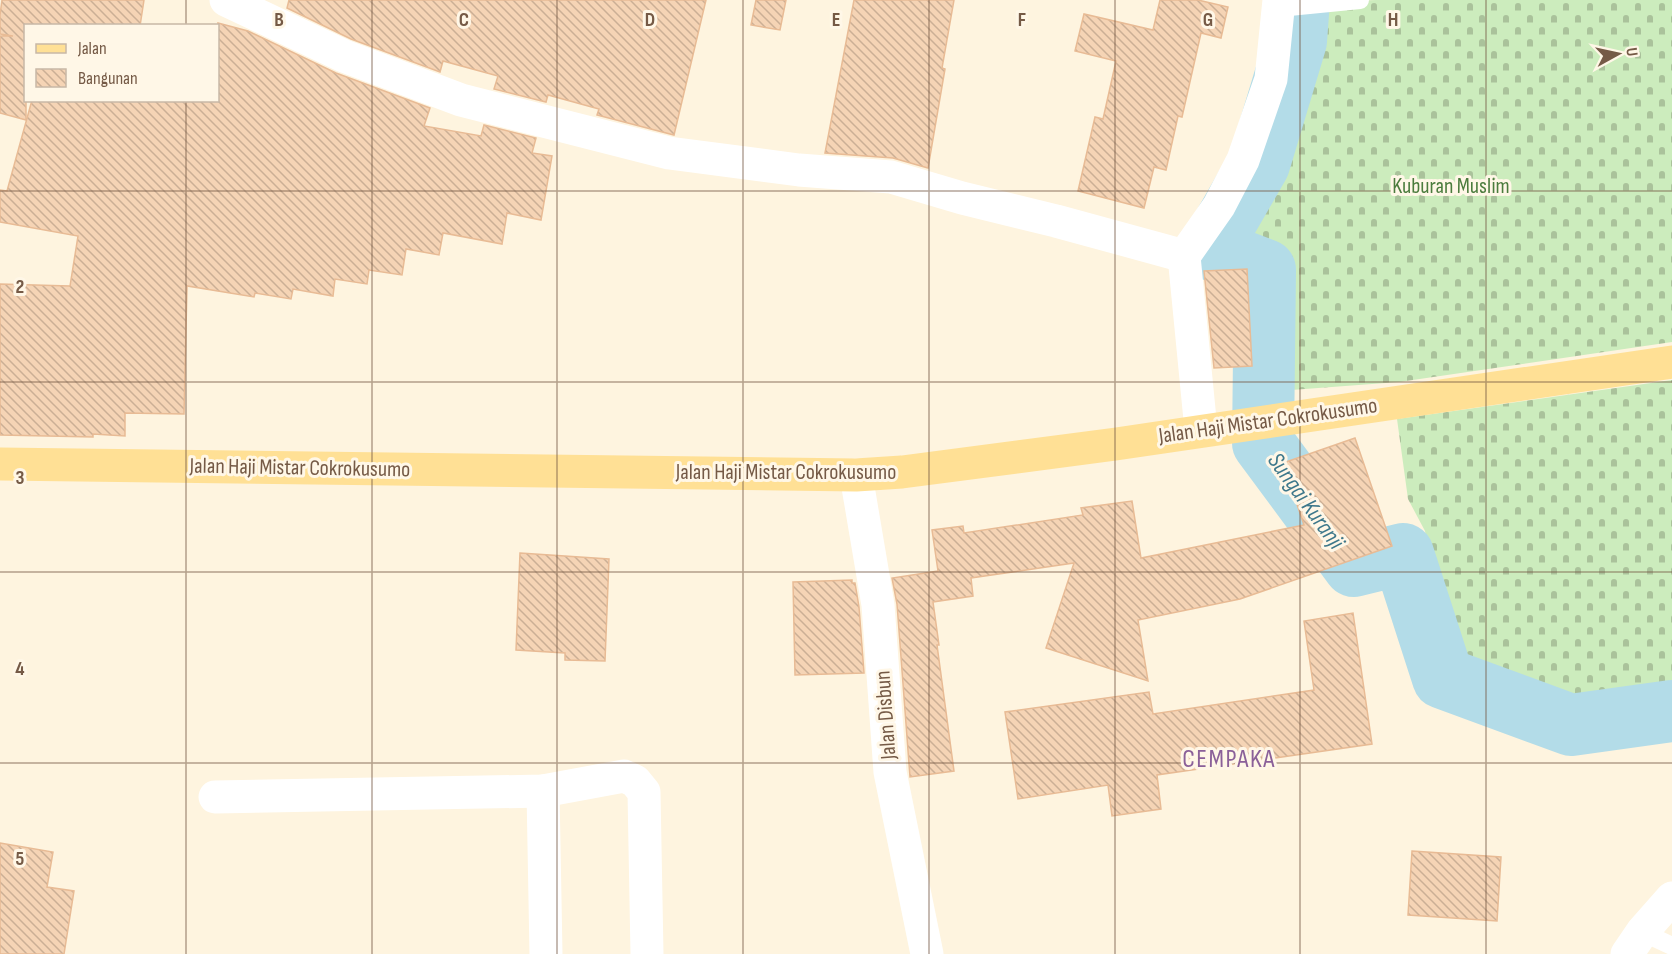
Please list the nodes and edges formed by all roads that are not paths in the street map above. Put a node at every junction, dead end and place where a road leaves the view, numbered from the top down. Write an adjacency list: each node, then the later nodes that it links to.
1 (226, 0): 4 (street)
2 (1360, 0): 3 (lane)
3 (1279, 4): 4 (street)
4 (1184, 256): 6 (street)
5 (1672, 362): 6 (main road, Jalan Haji Mistar Cokrokusumo)
6 (1201, 430): 8 (main road, Jalan Haji Mistar Cokrokusumo)
7 (0, 464): 8 (main road, Jalan Haji Mistar Cokrokusumo)
8 (856, 475): 16 (street, Jalan Disbun)
9 (543, 791): 10 (street); 14 (street); 15 (street)
10 (215, 797)
11 (1672, 898): 12 (street)
12 (1634, 943): 13 (lane)
13 (1672, 946)
14 (546, 954)
15 (647, 954)
16 (927, 954)

